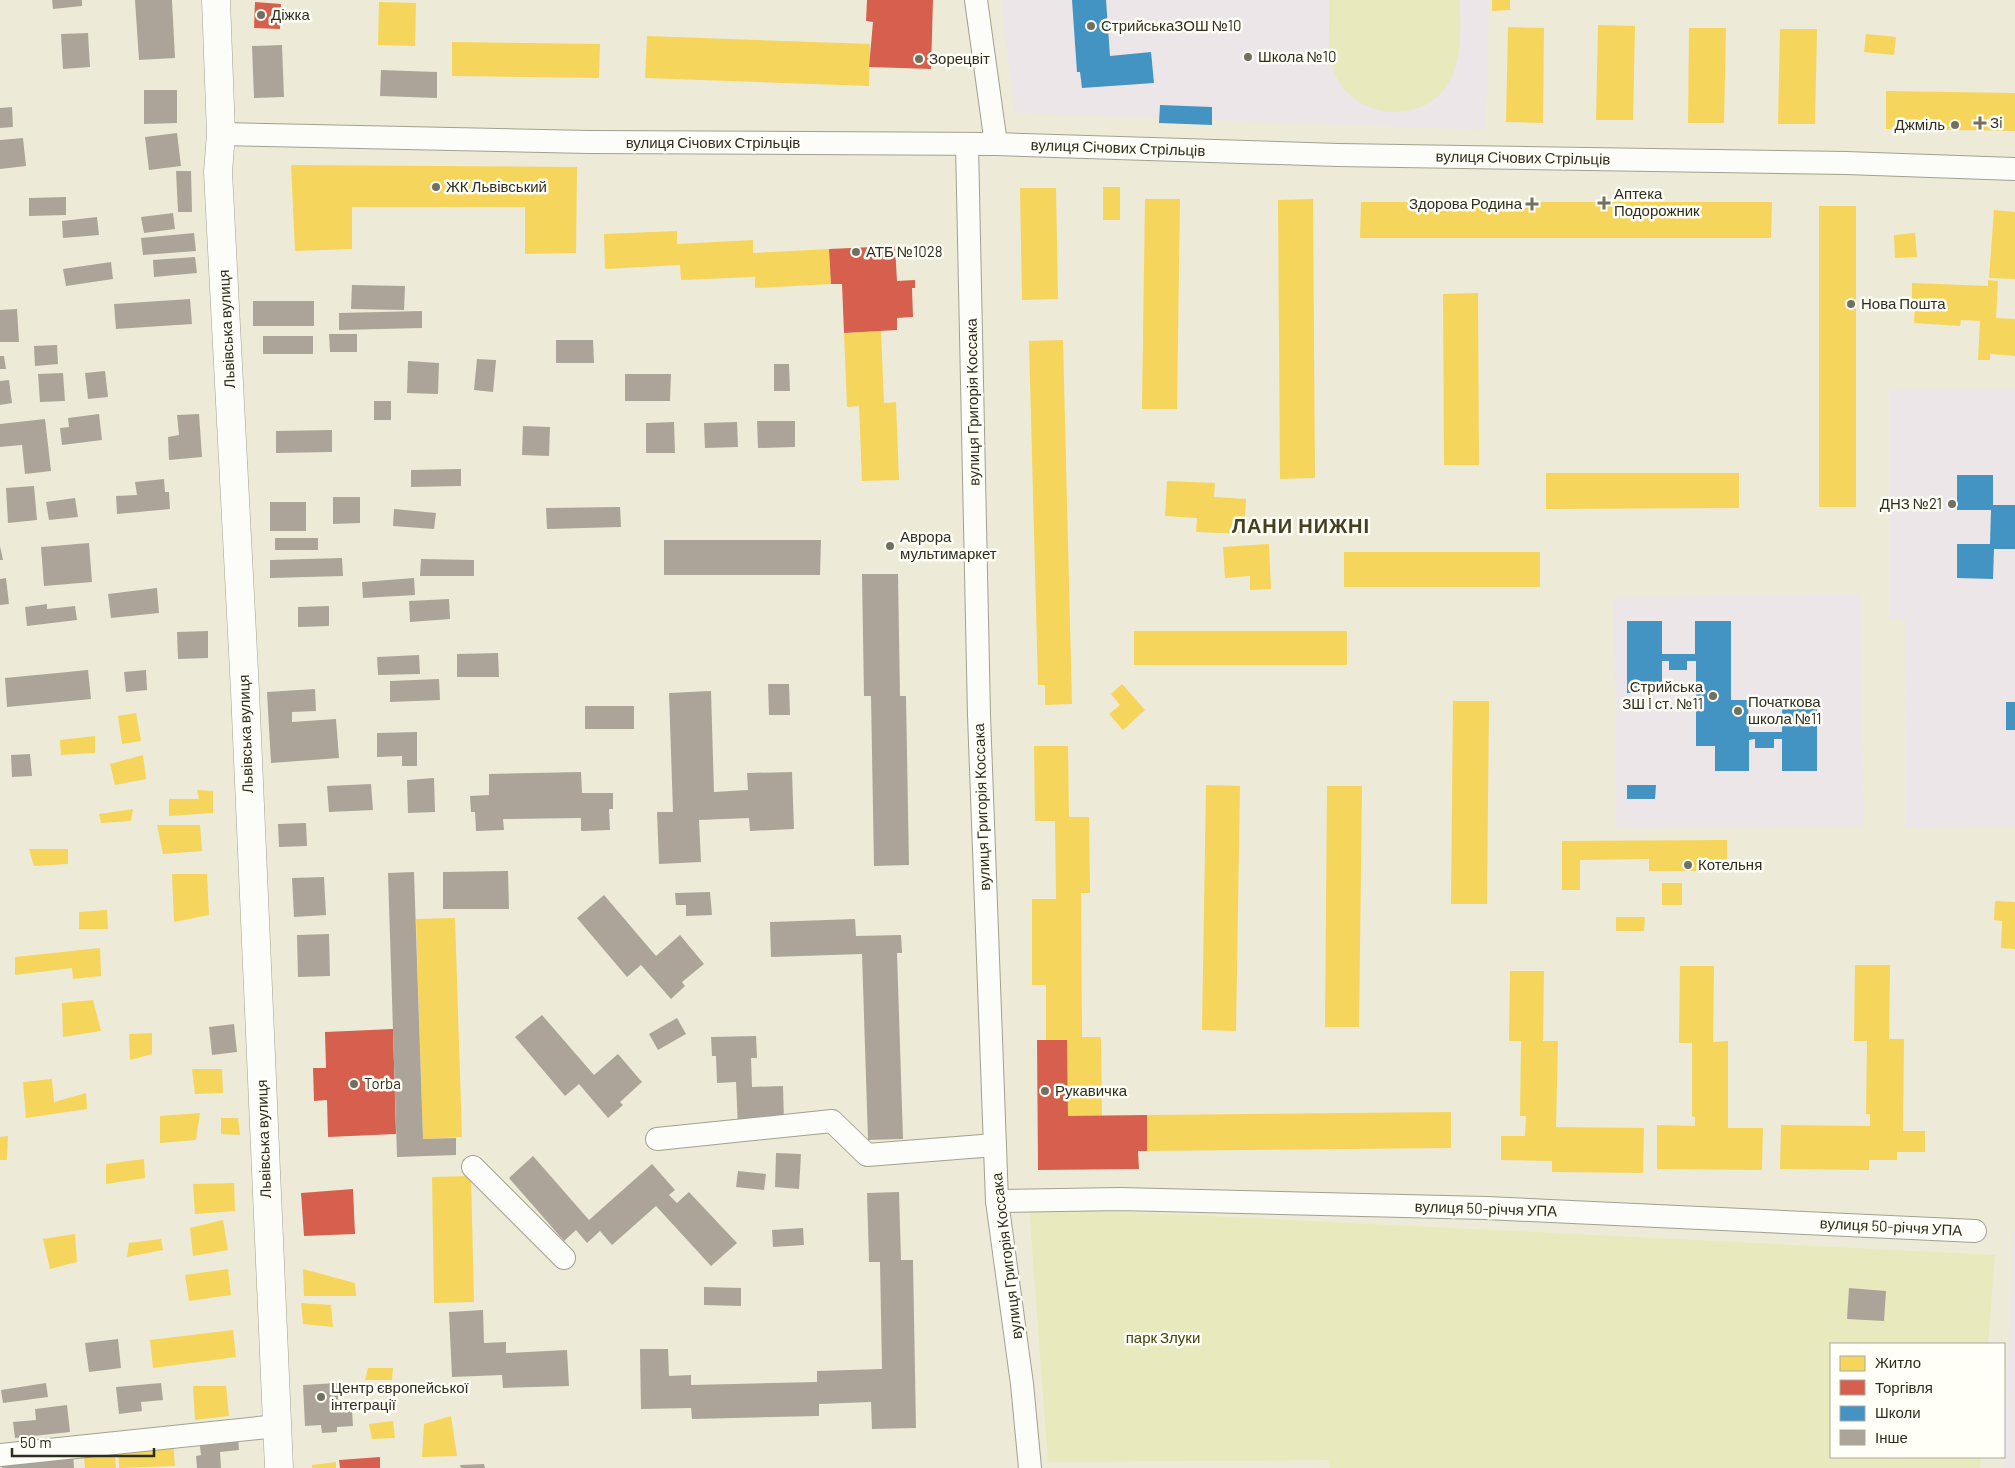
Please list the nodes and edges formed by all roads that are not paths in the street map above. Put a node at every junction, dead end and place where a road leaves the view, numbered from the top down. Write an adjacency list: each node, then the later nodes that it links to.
1 (216, 0): 3 (main road, Львівська вулиця)
2 (976, 0): 5 (street)
3 (221, 134): 4 (street, вулиця Січових Стрільців); 13 (main road, Львівська вулиця)
4 (967, 144): 5 (street, вулиця Січових Стрільців); 8 (street, вулиця Григорія Коссака)
5 (996, 144): 6 (street, вулиця Січових Стрільців)
6 (2015, 169)
7 (657, 1139): 8 (street)
8 (995, 1145): 10 (street, вулиця Григорія Коссака)
9 (473, 1167): 12 (street)
10 (997, 1201): 11 (street, вулиця 50-річчя УПА); 16 (street, вулиця Григорія Коссака)
11 (1975, 1231)
12 (564, 1258)
13 (277, 1426): 14 (street); 15 (main road, Львівська вулиця)
14 (0, 1455)
15 (279, 1468)
16 (1030, 1468)

